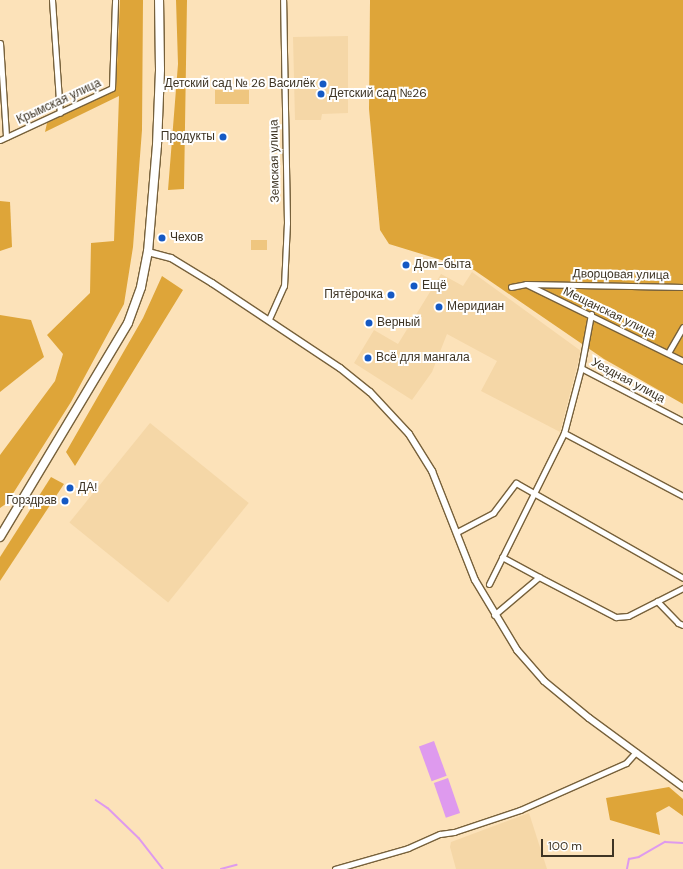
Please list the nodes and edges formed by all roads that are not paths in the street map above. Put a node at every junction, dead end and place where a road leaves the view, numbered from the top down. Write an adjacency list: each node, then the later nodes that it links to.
1 (52, 0): 7 (street)
2 (115, 0): 7 (street, Крымская улица)
3 (159, 0): 11 (main road)
4 (283, 0): 16 (street, Земская улица)
5 (0, 43): 6 (street)
6 (1, 63): 8 (street)
7 (60, 113): 9 (street, Крымская улица)
8 (2, 120): 9 (street)
9 (6, 137): 10 (street, Крымская улица)
10 (0, 140)
11 (148, 252): 16 (street); 26 (main road)
12 (526, 284): 13 (street, Дворцовая улица); 14 (street, Дворцовая улица); 15 (street, Мещанская улица)
13 (683, 286)
14 (511, 287)
15 (591, 314): 18 (street, Мещанская улица); 20 (street)
16 (269, 319): 25 (street)
17 (683, 327): 18 (street)
18 (668, 353): 19 (street, Мещанская улица)
19 (683, 361)
20 (581, 368): 21 (street, Уездная улица); 22 (street, Уездная улица)
21 (683, 421)
22 (564, 433): 23 (street, Уездная улица); 24 (street)
23 (534, 494): 25 (street); 27 (street, Уездная улица); 29 (street)
24 (683, 496)
25 (456, 532): 33 (street)
26 (0, 537)
27 (502, 557): 28 (street); 30 (street, Уездная улица)
28 (539, 577): 32 (street); 33 (street)
29 (683, 578)
30 (489, 584)
31 (683, 588): 32 (street)
32 (658, 601): 34 (street)
33 (494, 615): 35 (street)
34 (683, 625)
35 (636, 752): 36 (street); 37 (street)
36 (683, 787)
37 (335, 869)

